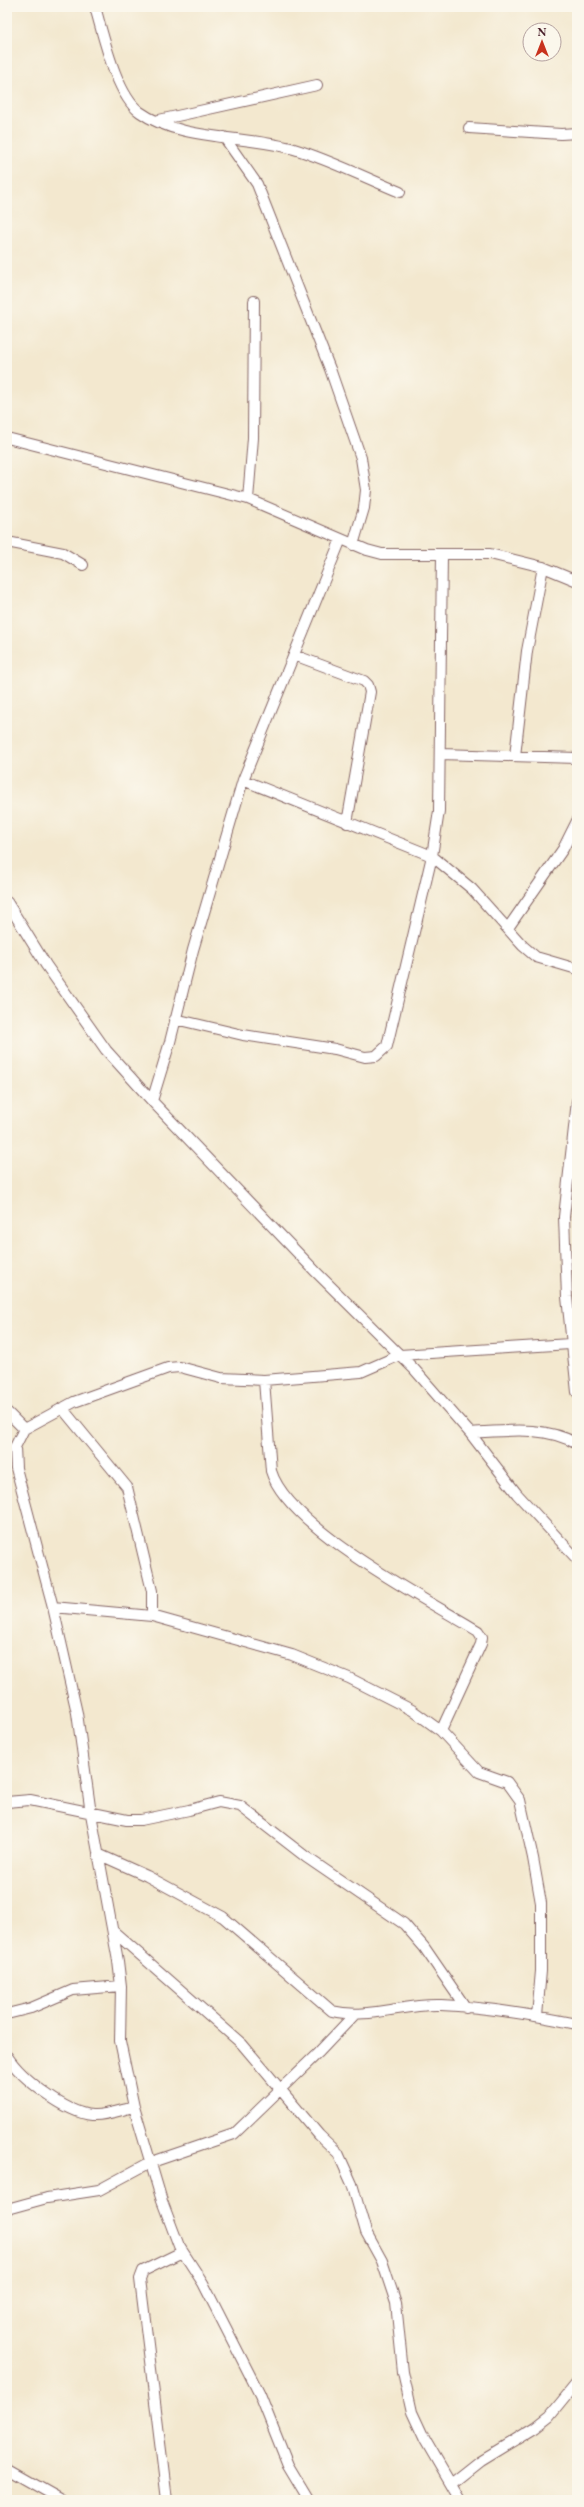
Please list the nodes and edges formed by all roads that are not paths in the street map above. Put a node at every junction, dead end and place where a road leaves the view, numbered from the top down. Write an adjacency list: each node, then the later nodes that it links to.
1 (95, 7): 3 (street)
2 (317, 85): 3 (street)
3 (159, 120): 6 (street)
4 (469, 128): 5 (street)
5 (577, 133)
6 (224, 136): 7 (street); 13 (street)
7 (400, 192)
8 (254, 301): 10 (street)
9 (7, 438): 10 (street)
10 (248, 498): 11 (street)
11 (341, 540): 13 (street); 18 (street)
12 (7, 542): 15 (street)
13 (353, 545): 14 (street)
14 (442, 554): 16 (street); 19 (street)
15 (83, 565)
16 (543, 568): 17 (street); 20 (street)
17 (577, 581)
18 (294, 655): 22 (street); 24 (street)
19 (440, 754): 20 (street); 25 (street)
20 (515, 756): 21 (street)
21 (577, 758)
22 (243, 780): 24 (street); 29 (street)
23 (577, 821): 27 (street)
24 (347, 824): 25 (street)
25 (432, 856): 27 (street); 29 (street)
26 (7, 902): 30 (street)
27 (508, 928): 28 (street)
28 (577, 969)
29 (175, 1019): 30 (street)
30 (152, 1101): 33 (street)
31 (577, 1101): 32 (street)
32 (570, 1344): 33 (street); 35 (street)
33 (400, 1355): 34 (street); 39 (street)
34 (264, 1380): 36 (street); 44 (street)
35 (577, 1392)
36 (62, 1408): 38 (street); 43 (street)
37 (7, 1412): 38 (street)
38 (24, 1429): 42 (street)
39 (470, 1433): 40 (street); 41 (street)
40 (577, 1444)
41 (577, 1559)
42 (53, 1607): 43 (street); 46 (street)
43 (152, 1616): 44 (street)
44 (441, 1731): 53 (street)
45 (7, 1802): 46 (street)
46 (91, 1814): 47 (street); 50 (street)
47 (98, 1854): 48 (street); 52 (street)
48 (113, 1931): 49 (street); 56 (street)
49 (121, 1986): 51 (street); 57 (street)
50 (466, 2008): 52 (street); 53 (street)
51 (7, 2014)
52 (355, 2014): 56 (street)
53 (537, 2016): 54 (street)
54 (577, 2024)
55 (7, 2056): 57 (street)
56 (281, 2090): 58 (street); 63 (street)
57 (134, 2107): 58 (street)
58 (150, 2163): 59 (street); 60 (street)
59 (7, 2209)
60 (182, 2252): 65 (street); 66 (street)
61 (577, 2383): 63 (street)
62 (7, 2469): 64 (street)
63 (451, 2484): 67 (street)
64 (62, 2500)
65 (167, 2500)
66 (310, 2500)
67 (460, 2500)

